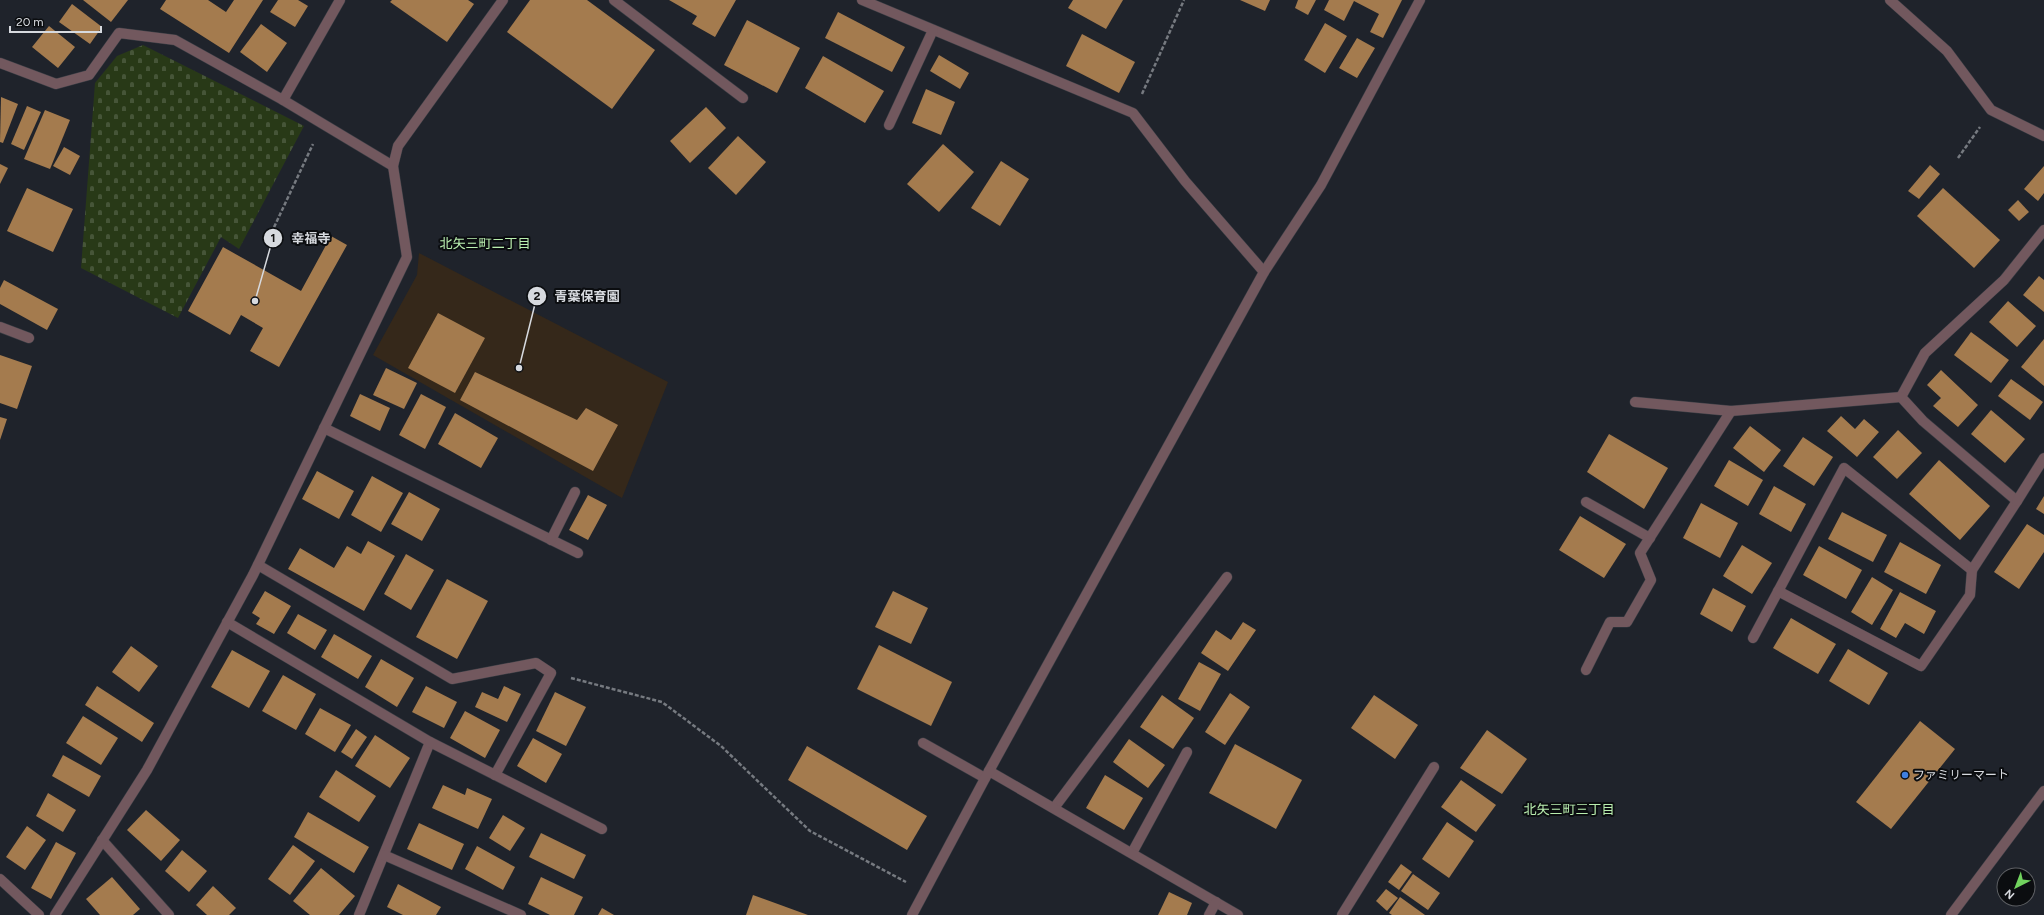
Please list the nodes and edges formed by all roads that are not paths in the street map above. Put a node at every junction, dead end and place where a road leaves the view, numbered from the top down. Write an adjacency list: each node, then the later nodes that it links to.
1 (340, 0): 10 (street)
2 (503, 0): 13 (street)
3 (614, 0): 9 (street)
4 (862, 0): 7 (street)
5 (1420, 0): 15 (street)
6 (1890, 0): 12 (street)
7 (932, 30): 11 (street); 15 (street)
8 (0, 63): 10 (street)
9 (743, 98)
10 (283, 100): 13 (street)
11 (889, 125)
12 (2044, 136)
13 (393, 166): 21 (street)
14 (2044, 230): 18 (street)
15 (1264, 272): 40 (street)
16 (0, 327): 17 (street)
17 (29, 338)
18 (1901, 397): 20 (street); 24 (street)
19 (1635, 402): 20 (street)
20 (1731, 411): 26 (street)
21 (324, 428): 27 (street); 29 (street)
22 (2044, 458): 24 (street)
23 (575, 492): 27 (street)
24 (2017, 501): 30 (street)
25 (1586, 502): 26 (street)
26 (1650, 538): 35 (street)
27 (551, 540): 28 (street)
28 (578, 553)
29 (258, 565): 33 (street); 41 (street)
30 (1972, 570): 32 (street); 32 (street)
31 (1227, 577): 43 (street)
32 (1778, 592): 34 (street)
33 (227, 622): 36 (street); 45 (street)
34 (1753, 638)
35 (1586, 670)
36 (430, 742): 41 (street); 47 (street)
37 (923, 743): 40 (street)
38 (1187, 752): 46 (street)
39 (1434, 767): 58 (street)
40 (987, 774): 43 (street); 55 (street)
41 (495, 775): 44 (street)
42 (2044, 791): 59 (street)
43 (1054, 808): 46 (street)
44 (602, 829)
45 (102, 840): 51 (street); 52 (street)
46 (1132, 853): 49 (street)
47 (384, 855): 53 (street); 54 (street)
48 (0, 879): 50 (street)
49 (1216, 902): 56 (street); 57 (street)
50 (39, 915)
51 (54, 915)
52 (169, 915)
53 (359, 915)
54 (521, 915)
55 (912, 915)
56 (1208, 915)
57 (1238, 915)
58 (1342, 915)
59 (1952, 915)

